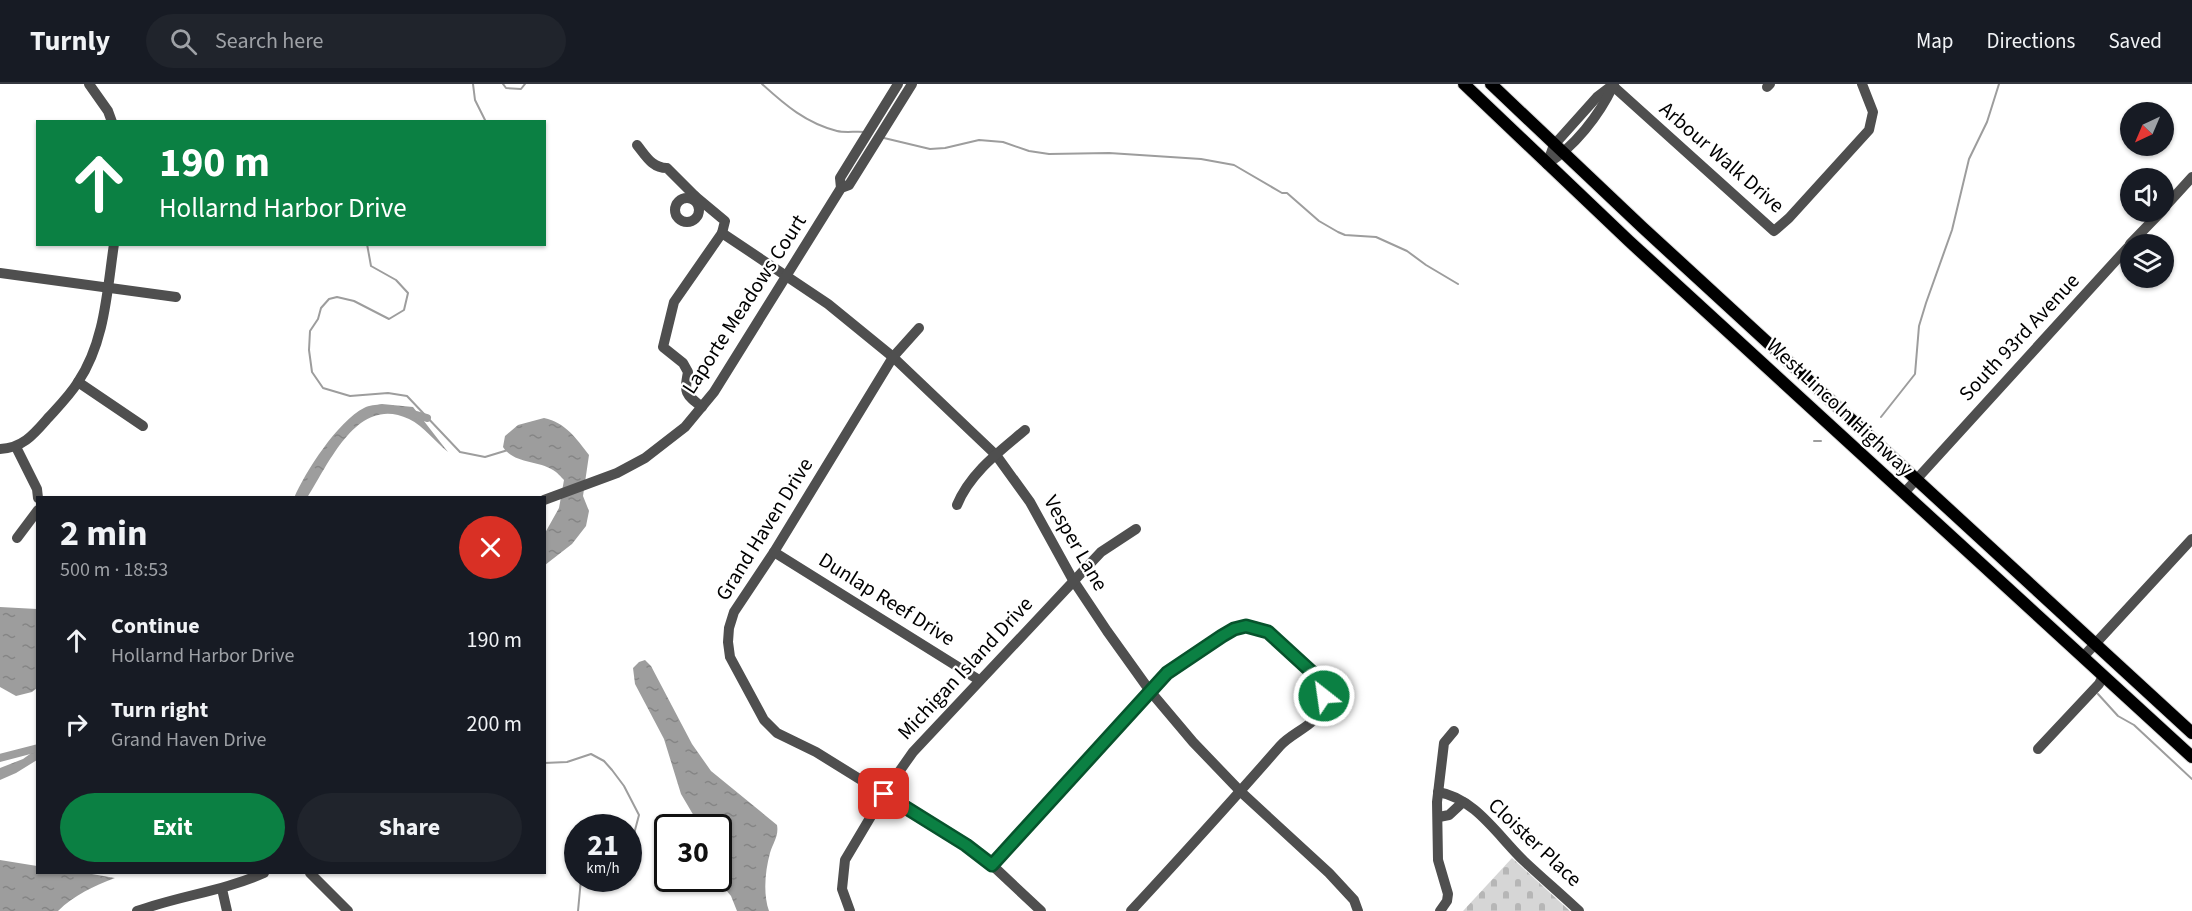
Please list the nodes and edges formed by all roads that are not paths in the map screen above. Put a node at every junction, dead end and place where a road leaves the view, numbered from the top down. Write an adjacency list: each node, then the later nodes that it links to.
1 (89, 84): 8 (street)
2 (898, 84): 13 (street, Laporte Meadows Court)
3 (912, 84): 13 (street, Laporte Meadows Court)
4 (1464, 84): 11 (main road, West Lincoln Highway)
5 (1491, 84): 10 (main road, West Lincoln Highway)
6 (1862, 84): 7 (street, Arbour Walk Drive)
7 (1613, 85): 10 (street)
8 (111, 120)
9 (637, 145): 16 (street)
10 (1559, 149): 11 (street); 33 (main road, West Lincoln Highway)
11 (1546, 164): 34 (main road, West Lincoln Highway)
12 (2192, 177): 14 (street, South 93rd Avenue)
13 (841, 188): 21 (street, Laporte Meadows Court)
14 (2174, 197)
15 (2151, 222): 17 (street, South 93rd Avenue)
16 (722, 233): 21 (street, Vesper Lane); 27 (street)
17 (2140, 234)
18 (114, 246): 22 (street)
19 (2120, 256): 33 (street, South 93rd Avenue)
20 (0, 273): 22 (street)
21 (786, 277): 25 (street, Vesper Lane); 27 (street, Laporte Meadows Court)
22 (108, 288): 23 (street); 26 (street)
23 (176, 297)
24 (919, 328): 25 (street, Grand Haven Drive)
25 (893, 357): 32 (street, Vesper Lane); 42 (street, Grand Haven Drive)
26 (78, 382): 28 (street); 30 (street)
27 (702, 407): 36 (street, Laporte Meadows Court)
28 (143, 426)
29 (1025, 430): 32 (street)
30 (16, 447): 31 (street); 35 (street)
31 (0, 449)
32 (996, 455): 37 (street); 43 (street, Vesper Lane)
33 (1917, 479): 34 (street, South 93rd Avenue); 44 (main road, West Lincoln Highway)
34 (1904, 493): 45 (main road, West Lincoln Highway)
35 (38, 496)
36 (546, 499)
37 (957, 505)
38 (36, 513): 40 (street)
39 (1136, 529): 43 (street, Michigan Island Drive)
40 (17, 538)
41 (2192, 539): 44 (street)
42 (774, 552): 47 (street, Dunlap Reef Drive); 54 (street, Grand Haven Drive)
43 (1073, 580): 47 (street, Michigan Island Drive); 48 (street, Vesper Lane)
44 (2096, 643): 45 (street); 50 (main road, West Lincoln Highway)
45 (2083, 657): 46 (main road, West Lincoln Highway)
46 (2103, 676): 51 (street); 52 (main road, West Lincoln Highway)
47 (979, 680): 54 (street, Michigan Island Drive)
48 (1150, 691): 53 (street, Vesper Lane); 53 (street); 58 (street)
49 (1454, 730): 55 (street)
50 (2192, 733)
51 (2038, 749)
52 (2192, 756)
53 (1243, 789): 67 (street); 68 (street, Vesper Lane)
54 (886, 790): 58 (street, Grand Haven Drive); 65 (street, Michigan Island Drive)
55 (1438, 792): 56 (street, Cloister Place); 57 (street)
56 (1463, 802): 57 (street, Cloister Place); 70 (street, Cloister Place)
57 (1439, 818): 69 (street)
58 (992, 865): 66 (street, Grand Haven Drive)
59 (261, 874): 61 (street)
60 (310, 874): 64 (street)
61 (222, 889): 62 (street); 63 (street)
62 (137, 911)
63 (227, 911)
64 (348, 911)
65 (850, 911)
66 (1041, 911)
67 (1131, 911)
68 (1358, 911)
69 (1440, 911)
70 (1580, 911)

